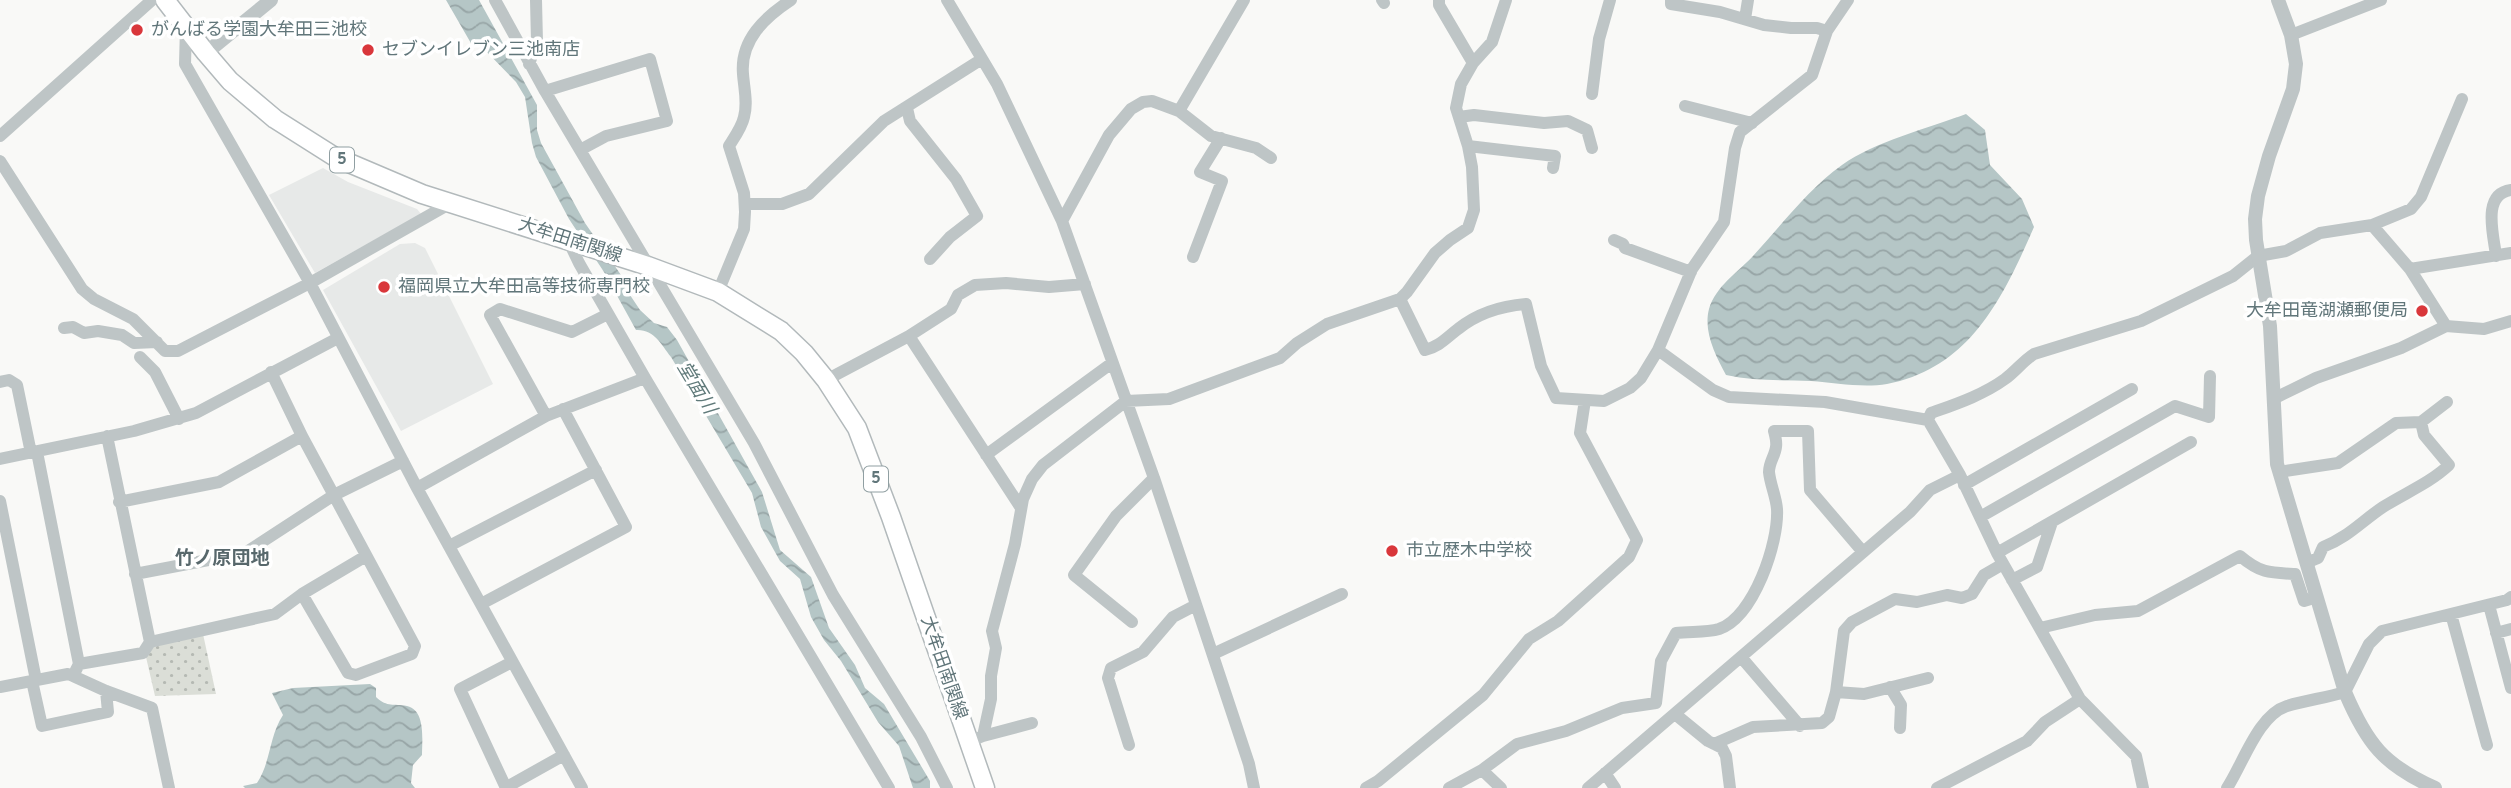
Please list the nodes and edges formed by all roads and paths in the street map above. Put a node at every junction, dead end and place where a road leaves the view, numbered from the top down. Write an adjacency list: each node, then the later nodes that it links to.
1 (152, 0): 33 (street)
2 (165, 0): 18 (main road, 大牟田南関線 / 5)
3 (271, 0): 21 (street)
4 (495, 0): 24 (street)
5 (536, 0): 24 (street)
6 (790, 0): 43 (street)
7 (947, 0): 22 (street)
8 (1244, 0): 30 (street)
9 (1439, 0): 23 (street)
10 (1506, 0): 23 (street)
11 (1610, 0): 26 (street)
12 (1671, 0): 17 (street)
13 (1748, 0): 17 (street)
14 (1848, 0): 19 (street)
15 (2278, 0): 20 (street)
16 (2381, 0): 20 (street)
17 (1745, 19): 19 (street)
18 (186, 27): 21 (main road, 大牟田南関線 / 5); 56 (street)
19 (1828, 31): 32 (street)
20 (2291, 34): 49 (street)
21 (206, 53): 42 (main road, 大牟田南関線 / 5)
22 (982, 59): 29 (street); 44 (street)
23 (1473, 63): 31 (street)
24 (529, 64): 25 (street)
25 (545, 91): 37 (street); 37 (street)
26 (1592, 94)
27 (2462, 99): 45 (street)
28 (1685, 106): 32 (street)
29 (907, 108): 43 (street); 52 (street)
30 (1179, 111): 34 (street); 44 (street)
31 (1459, 117): 35 (street); 36 (street)
32 (1752, 123): 55 (street)
33 (0, 136)
34 (1221, 138): 38 (street); 51 (street)
35 (1468, 146): 40 (street); 59 (street)
36 (1592, 148)
37 (580, 150): 53 (street)
38 (1271, 158)
39 (0, 161): 66 (street)
40 (1553, 168)
41 (2511, 190): 50 (street)
42 (451, 203): 46 (main road, 大牟田南関線 / 5); 56 (street)
43 (745, 204): 58 (street)
44 (1062, 221): 57 (street)
45 (2372, 225): 49 (street); 54 (street)
46 (568, 240): 53 (main road, 大牟田南関線 / 5); 60 (street)
47 (1614, 240): 55 (street)
48 (2511, 253): 50 (street)
49 (2259, 256): 76 (street); 83 (street)
50 (2496, 256): 54 (street)
51 (1193, 257)
52 (930, 258)
53 (648, 266): 58 (main road, 大牟田南関線 / 5); 152 (street)
54 (2410, 269): 62 (street)
55 (1691, 272): 67 (street)
56 (310, 283): 65 (street); 66 (street)
57 (1085, 284): 64 (street); 69 (street)
58 (719, 292): 73 (main road, 大牟田南関線 / 5)
59 (1399, 299): 77 (street); 78 (street)
60 (608, 314): 72 (street); 81 (street)
61 (2511, 321): 62 (street)
62 (2446, 326): 76 (street)
63 (64, 328): 66 (street)
64 (909, 337): 73 (street); 89 (street)
65 (338, 338): 70 (street); 91 (street)
66 (157, 342)
67 (1658, 350): 77 (street); 83 (street)
68 (140, 357): 82 (street)
69 (1112, 363): 78 (street); 89 (street)
70 (271, 372): 82 (street); 86 (street)
71 (2210, 376): 101 (street)
72 (645, 378): 80 (street); 151 (street)
73 (826, 380): 141 (main road, 大牟田南関線 / 5)
74 (0, 382): 88 (street)
75 (2132, 389): 95 (street)
76 (2273, 398): 93 (street)
77 (1585, 400): 155 (street)
78 (1126, 401): 94 (street); 100 (street)
79 (2447, 402): 84 (street)
80 (563, 409): 81 (street); 92 (street)
81 (546, 416): 96 (street)
82 (179, 419): 85 (street)
83 (1928, 420): 95 (street)
84 (2421, 422): 93 (street); 107 (street)
85 (107, 436): 88 (street); 99 (street)
86 (302, 436): 97 (street); 99 (street)
87 (2191, 442): 102 (street)
88 (34, 452): 90 (street); 126 (street)
89 (986, 455): 100 (street)
90 (0, 459)
91 (403, 461): 96 (street); 97 (street)
92 (596, 470): 103 (street); 114 (street)
93 (2279, 472): 107 (street)
94 (1154, 478): 115 (street); 118 (street)
95 (1962, 480): 101 (street); 104 (street)
96 (417, 488): 103 (street)
97 (334, 495): 105 (street); 108 (street)
98 (0, 501): 128 (street)
99 (119, 502): 108 (street)
100 (1021, 508): 141 (street)
101 (1980, 517): 106 (street)
102 (2052, 522): 106 (street); 109 (street)
103 (449, 546): 114 (street)
104 (1863, 552): 124 (street); 136 (street)
105 (366, 556): 110 (street); 110 (street)
106 (2000, 558): 109 (street); 133 (street)
107 (2306, 563): 112 (street)
108 (135, 574): 122 (street)
109 (2012, 580): 119 (street)
110 (302, 594): 122 (street)
111 (1342, 594): 123 (street)
112 (2317, 597): 119 (street); 134 (street)
113 (2511, 597): 116 (street)
114 (481, 604): 125 (street)
115 (1196, 605): 123 (street); 143 (street)
116 (2489, 605): 117 (street); 121 (street)
117 (2451, 614): 134 (street); 144 (street)
118 (1132, 622)
119 (2040, 628): 135 (street)
120 (2511, 629): 121 (street)
121 (2496, 633): 131 (street)
122 (150, 642): 126 (street)
123 (1213, 654): 154 (street)
124 (1741, 657): 137 (street); 139 (street)
125 (512, 662): 145 (street); 149 (street)
126 (76, 670): 128 (street); 132 (street)
127 (1928, 678): 130 (street)
128 (34, 680): 129 (street); 132 (street)
129 (0, 687)
130 (1890, 687): 133 (street); 140 (street)
131 (2511, 688)
132 (106, 691): 148 (street)
133 (1836, 692): 139 (street)
134 (2345, 692): 163 (street); 164 (street)
135 (2080, 699): 161 (street); 162 (street)
136 (1656, 703): 137 (street); 146 (street)
137 (1673, 716): 142 (street); 147 (street)
138 (1031, 723): 141 (street)
139 (1800, 726): 142 (street)
140 (1900, 728)
141 (975, 739): 153 (main road, 大牟田南関線 / 5)
142 (1714, 744): 160 (street)
143 (1129, 745)
144 (2487, 745)
145 (564, 755): 149 (street); 150 (street)
146 (1482, 770): 156 (street); 157 (street)
147 (1605, 773): 158 (street); 159 (street)
148 (169, 788)
149 (505, 788)
150 (582, 788)
151 (889, 788)
152 (947, 788)
153 (985, 788)
154 (1254, 788)
155 (1366, 788)
156 (1449, 788)
157 (1501, 788)
158 (1588, 788)
159 (1615, 788)
160 (1730, 788)
161 (1937, 788)
162 (2143, 788)
163 (2227, 788)
164 (2435, 788)

